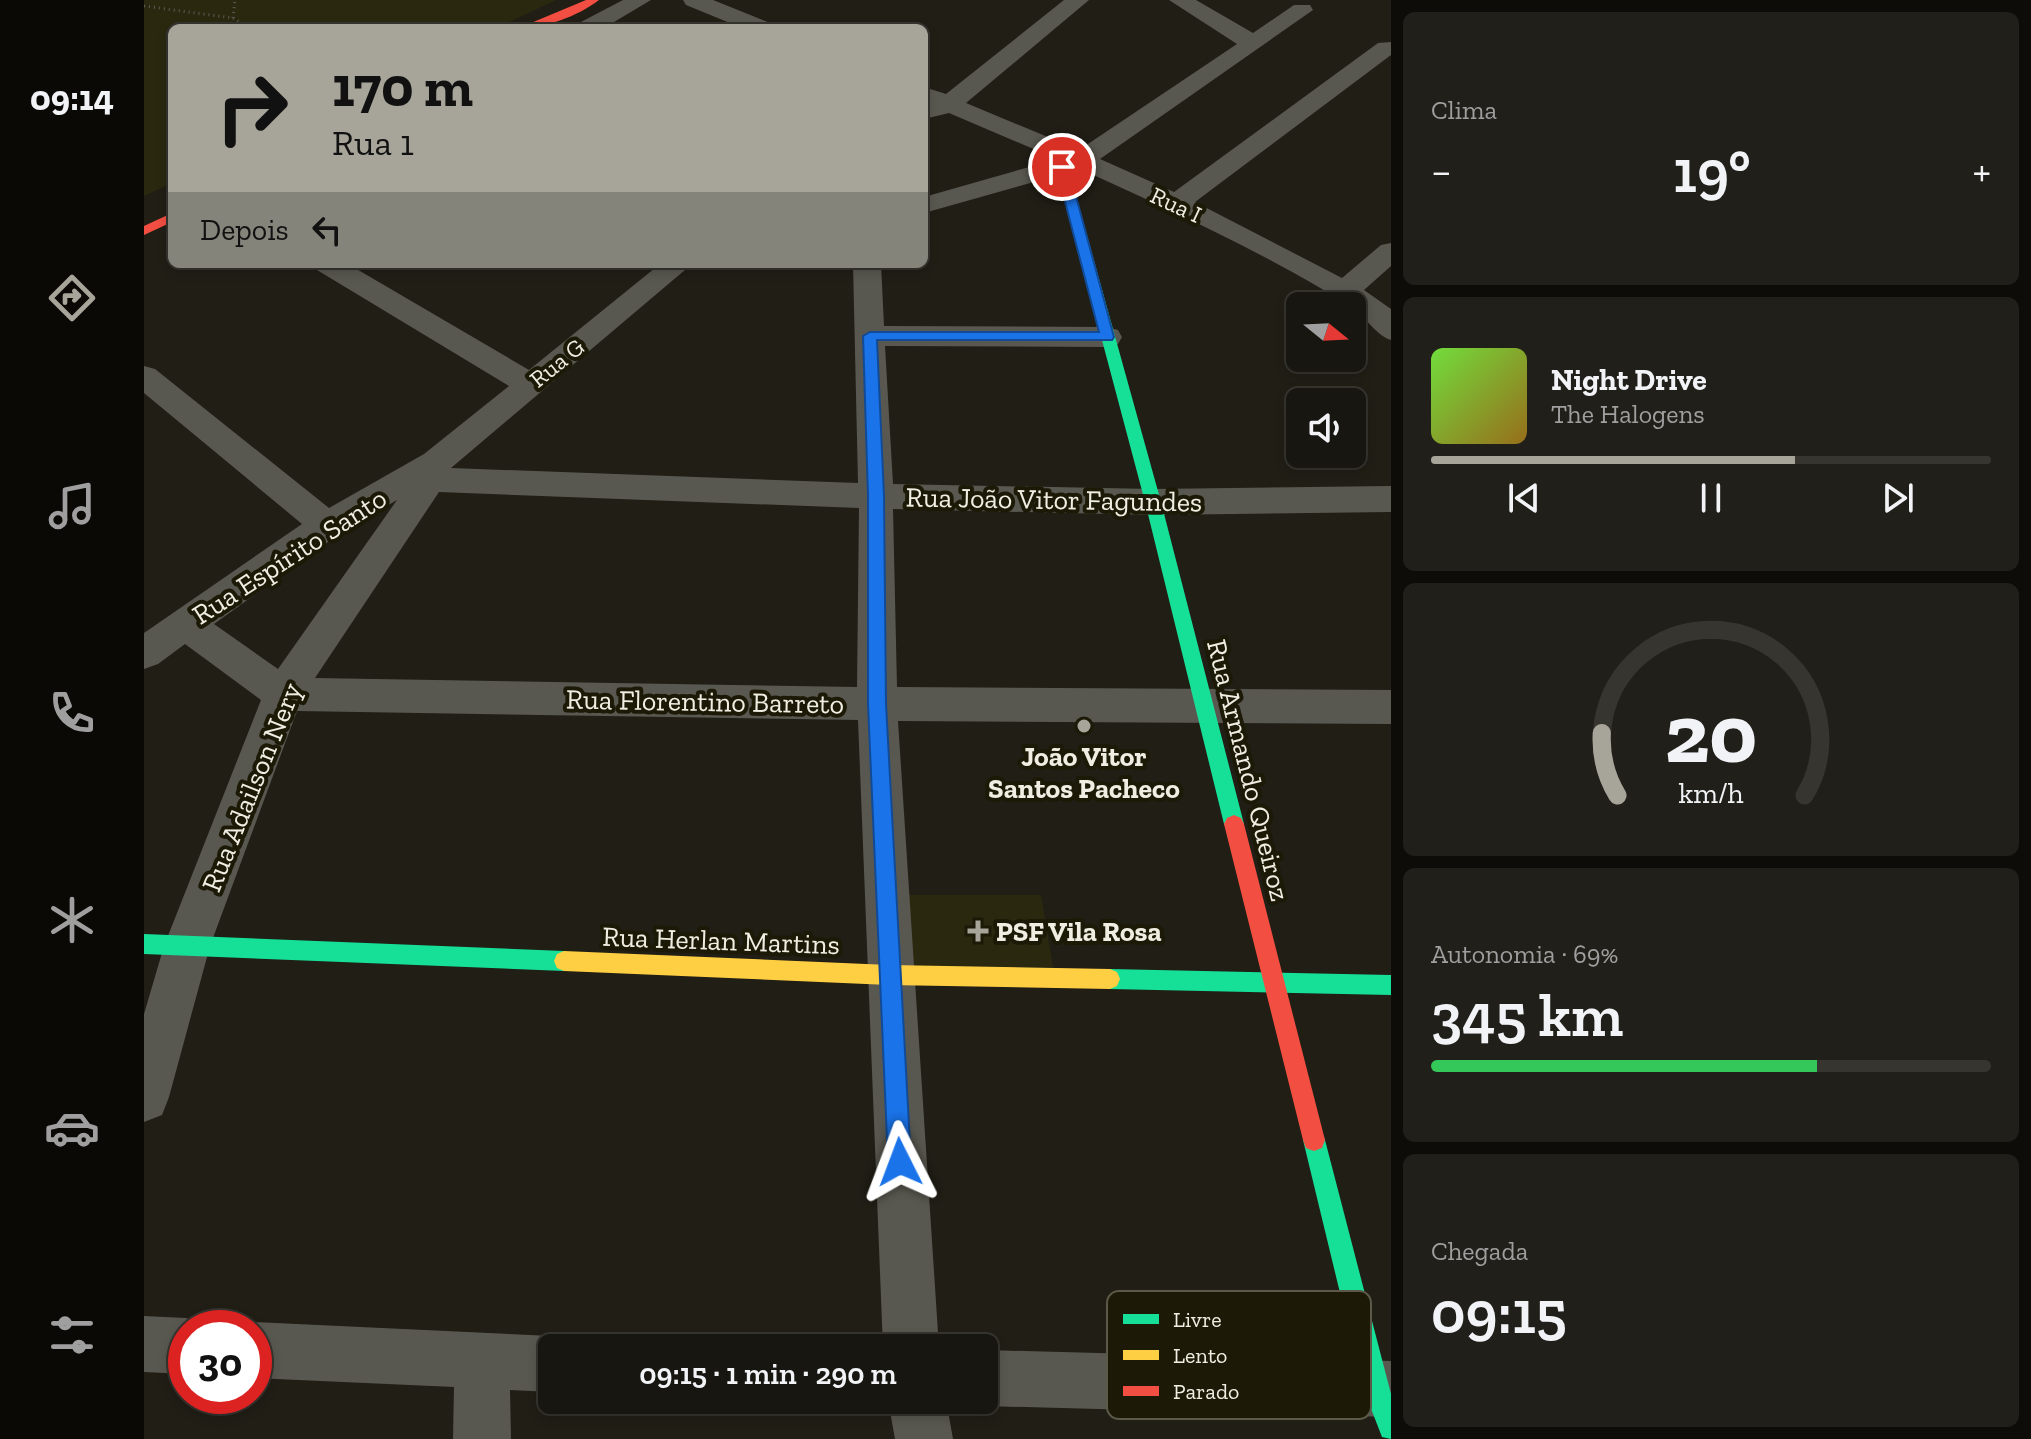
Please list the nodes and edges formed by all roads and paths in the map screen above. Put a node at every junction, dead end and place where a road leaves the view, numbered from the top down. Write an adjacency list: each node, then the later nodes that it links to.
1 (235, 0): 9 (path)
2 (594, 0): 10 (street)
3 (640, 0): 12 (street)
4 (694, 0): 13 (street)
5 (1078, 0): 16 (street)
6 (1180, 0): 14 (street)
7 (144, 6): 9 (path)
8 (1302, 10): 14 (street)
9 (233, 18): 11 (path)
10 (550, 23)
11 (243, 24)
12 (595, 24)
13 (752, 24)
14 (1251, 42): 17 (street)
15 (1386, 48): 19 (street)
16 (932, 104): 17 (street, Rua I)
17 (1071, 164): 18 (street); 19 (street, Rua I); 30 (street, Rua Armando Queiroz)
18 (928, 204)
19 (1175, 204): 26 (street, Rua I)
20 (168, 219): 21 (street)
21 (144, 231)
22 (1391, 251): 26 (street)
23 (334, 268): 32 (street)
24 (673, 268): 32 (street, Rua G)
25 (867, 268): 29 (street)
26 (1344, 292)
27 (1366, 304): 28 (street, Rua I)
28 (1390, 327)
29 (870, 336): 30 (street); 36 (street)
30 (1107, 337): 38 (street, Rua Armando Queiroz)
31 (144, 376): 33 (street)
32 (531, 385): 35 (street, Rua G)
33 (176, 403): 34 (street); 39 (street)
34 (144, 421)
35 (433, 470): 36 (street, Rua João Vitor Fagundes); 39 (street, Rua Espírito Santo); 42 (street, Rua Adailson Nery)
36 (876, 496): 38 (street, Rua João Vitor Fagundes); 43 (street)
37 (1391, 499): 38 (street, Rua João Vitor Fagundes)
38 (1153, 502): 44 (street, Rua Armando Queiroz)
39 (327, 525): 40 (street, Rua Espírito Santo)
40 (185, 624): 41 (street, Rua Espírito Santo); 42 (street)
41 (144, 653)
42 (283, 694): 43 (street, Rua Florentino Barreto); 47 (street, Rua Adailson Nery)
43 (877, 704): 44 (street, Rua Florentino Barreto); 48 (street)
44 (1203, 705): 45 (street, Rua Florentino Barreto); 49 (street, Rua Armando Queiroz)
45 (1391, 707)
46 (144, 944): 47 (street, Rua Herlan Martins)
47 (187, 946): 48 (street, Rua Herlan Martins); 51 (street, Rua Adailson Nery)
48 (889, 975): 49 (street, Rua Herlan Martins); 53 (street)
49 (1274, 981): 50 (street, Rua Herlan Martins); 52 (street, Rua Armando Queiroz)
50 (1391, 985)
51 (144, 1097)
52 (1356, 1291)
53 (910, 1334)
54 (144, 1344): 55 (street)
55 (168, 1345)
56 (1371, 1346): 62 (street, Rua Armando Queiroz)
57 (272, 1351): 58 (street)
58 (482, 1361): 59 (street); 64 (street)
59 (538, 1363)
60 (998, 1379): 61 (street)
61 (1107, 1385)
62 (1386, 1402)
63 (920, 1414): 65 (street)
64 (482, 1439)
65 (924, 1439)

